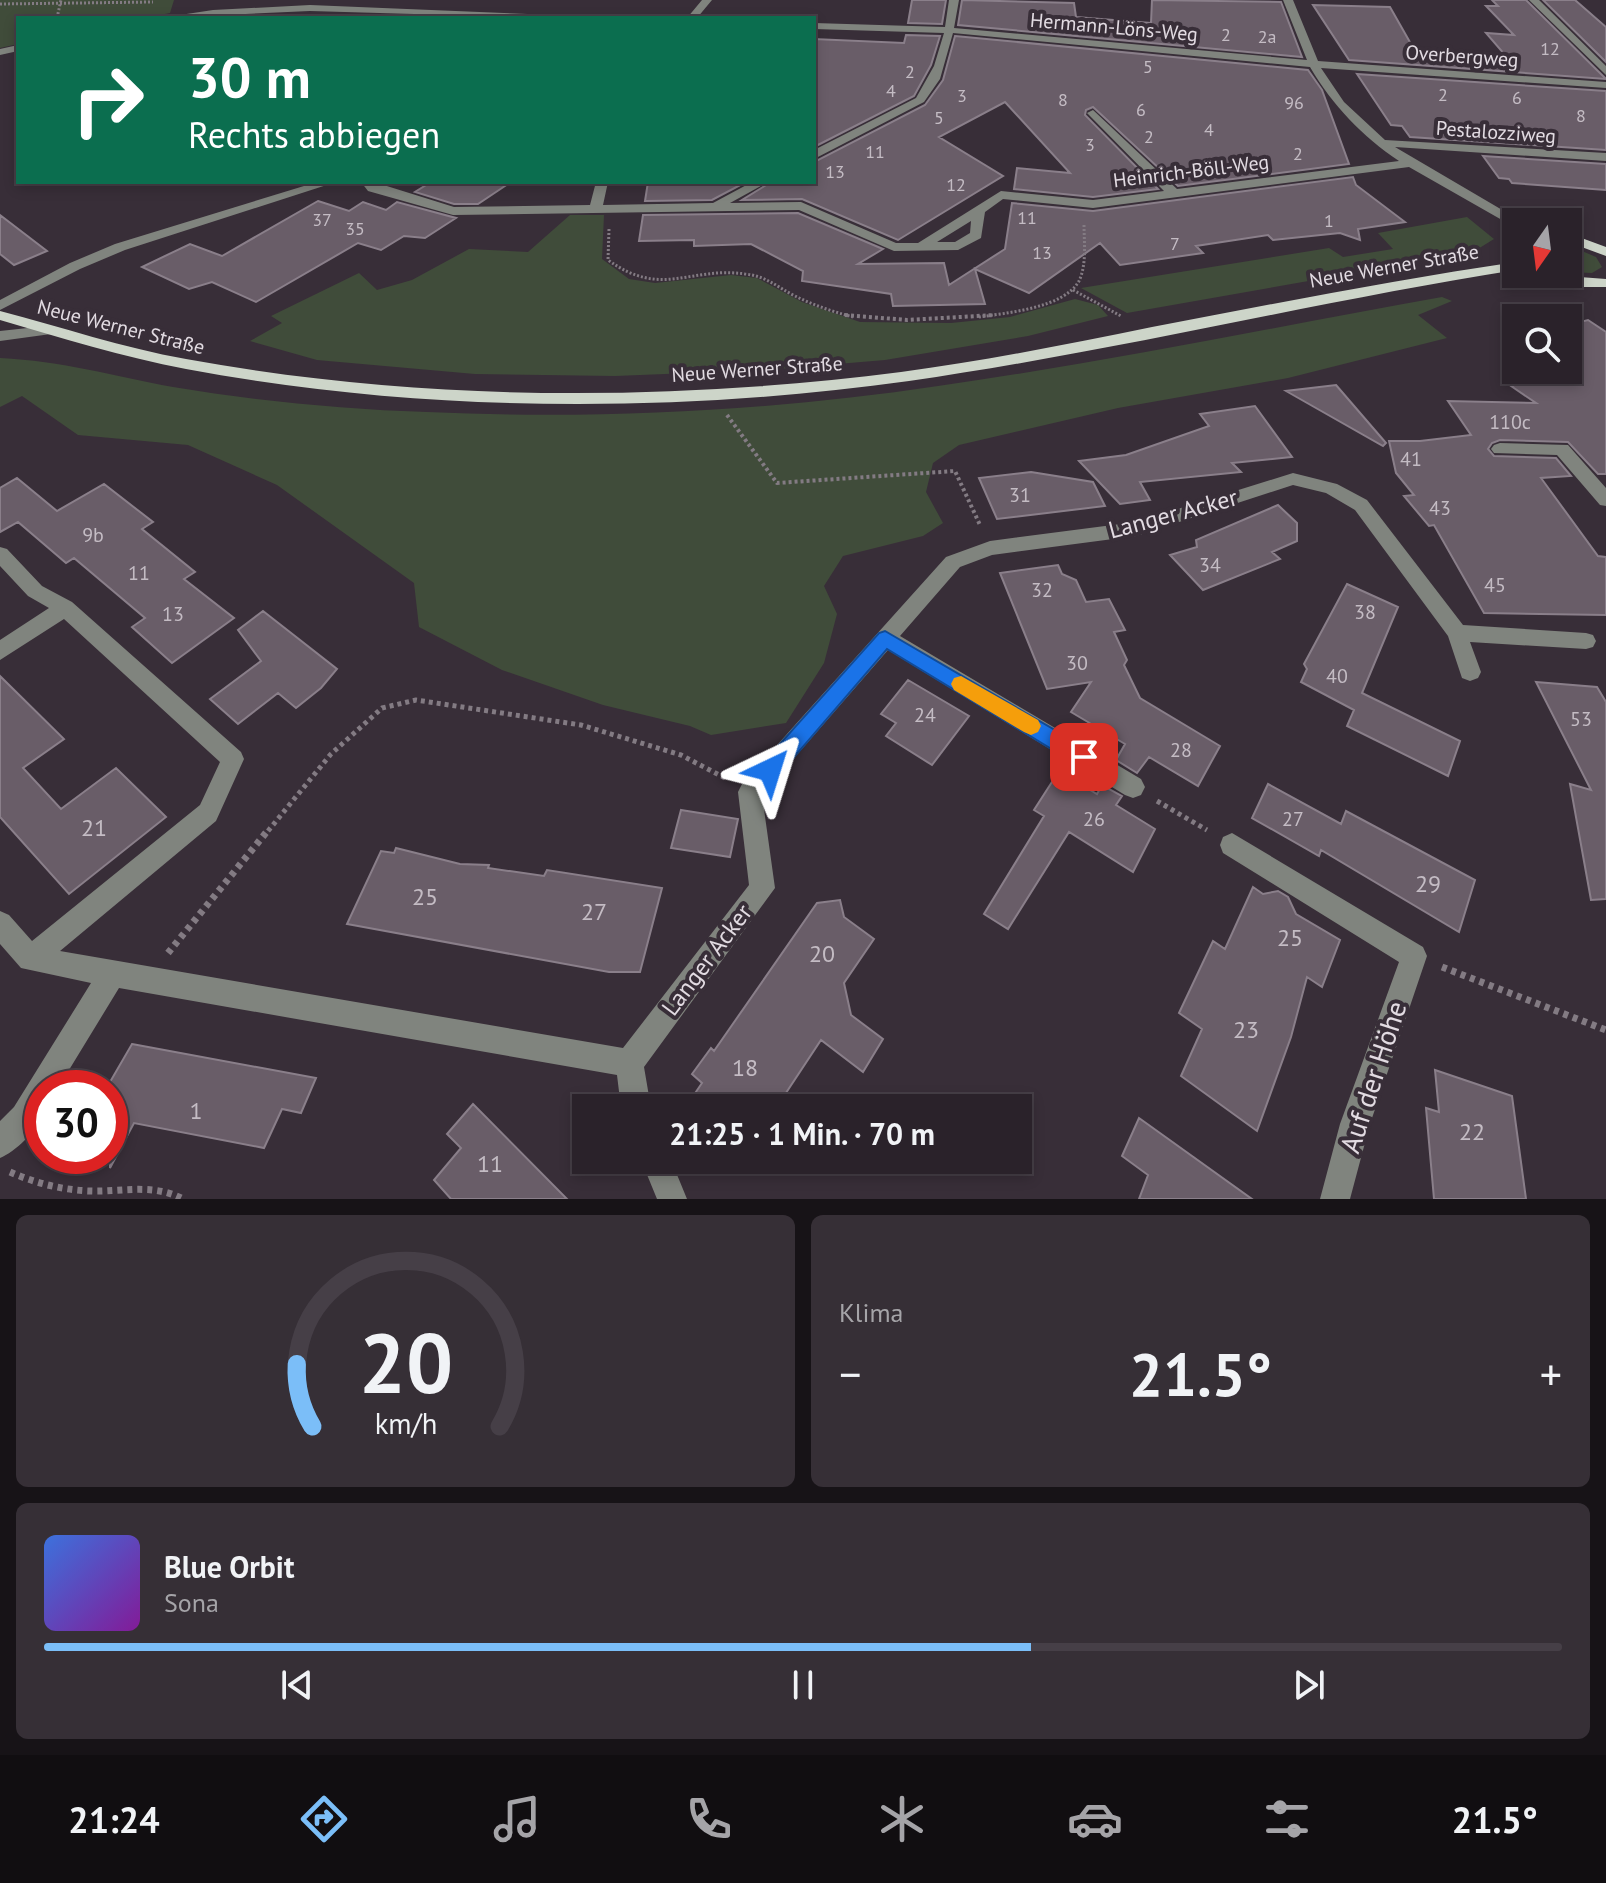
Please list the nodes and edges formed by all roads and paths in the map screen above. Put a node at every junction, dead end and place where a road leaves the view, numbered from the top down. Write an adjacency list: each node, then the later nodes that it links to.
1 (427, 0): 10 (street)
2 (707, 0): 14 (street)
3 (954, 0): 16 (street)
4 (1288, 0): 17 (street)
5 (1534, 0): 18 (street)
6 (60, 2): 7 (path); 9 (path)
7 (0, 4)
8 (280, 5): 9 (street); 10 (street); 12 (street)
9 (199, 6): 11 (street)
10 (414, 8): 13 (street)
11 (171, 16)
12 (269, 16)
13 (505, 16)
14 (694, 16)
15 (816, 26): 16 (street, Hermann-Löns-Weg)
16 (949, 30): 17 (street, Hermann-Löns-Weg); 22 (street)
17 (1315, 64): 19 (street, Overbergweg); 21 (street)
18 (1606, 72)
19 (1606, 85)
20 (1093, 113): 29 (street)
21 (1383, 143): 23 (street, Pestalozziweg); 24 (street)
22 (816, 154)
23 (1606, 157)
24 (1411, 163): 29 (street, Heinrich-Böll-Weg); 35 (street)
25 (324, 184): 43 (street)
26 (369, 184): 33 (street)
27 (602, 184): 33 (street)
28 (758, 184): 31 (street); 32 (street)
29 (1172, 192): 30 (street, Heinrich-Böll-Weg)
30 (1083, 203): 34 (street, Heinrich-Böll-Weg); 42 (path)
31 (801, 206): 32 (street); 37 (street)
32 (713, 207): 33 (street)
33 (603, 208): 42 (path)
34 (979, 210): 37 (street, Heinrich-Böll-Weg); 37 (street)
35 (1502, 216)
36 (1582, 243): 38 (main road)
37 (921, 247)
38 (1606, 252)
39 (1502, 268): 46 (main road, Neue Werner Straße)
40 (1582, 283): 41 (main road)
41 (1606, 283)
42 (1073, 290): 46 (path)
43 (0, 306)
44 (0, 315): 45 (main road, Neue Werner Straße)
45 (46, 331): 47 (street); 48 (main road, Neue Werner Straße)
46 (1142, 333): 48 (main road, Neue Werner Straße)
47 (0, 336)
48 (718, 393): 51 (path)
49 (1500, 449): 50 (street)
50 (1606, 500)
51 (990, 548): 54 (street, Langer Acker); 55 (street, Langer Acker)
52 (0, 554): 53 (street)
53 (65, 608): 57 (street); 64 (street)
54 (1457, 633): 56 (street); 58 (street, Langer Acker)
55 (885, 638): 59 (street); 60 (street, Langer Acker)
56 (1586, 641)
57 (0, 651)
58 (1470, 672)
59 (1133, 787): 61 (path)
60 (750, 792): 66 (path); 68 (street, Langer Acker)
61 (1232, 845): 63 (street)
62 (0, 924): 64 (street)
63 (1414, 956): 67 (path); 75 (street, Auf der Höhe)
64 (30, 959): 65 (street)
65 (111, 975): 66 (street); 70 (street)
66 (146, 981): 68 (street)
67 (1606, 1030)
68 (629, 1063): 69 (street)
69 (634, 1094)
70 (0, 1143)
71 (0, 1167): 73 (path)
72 (662, 1174): 74 (street)
73 (183, 1199)
74 (672, 1199)
75 (1335, 1199)

